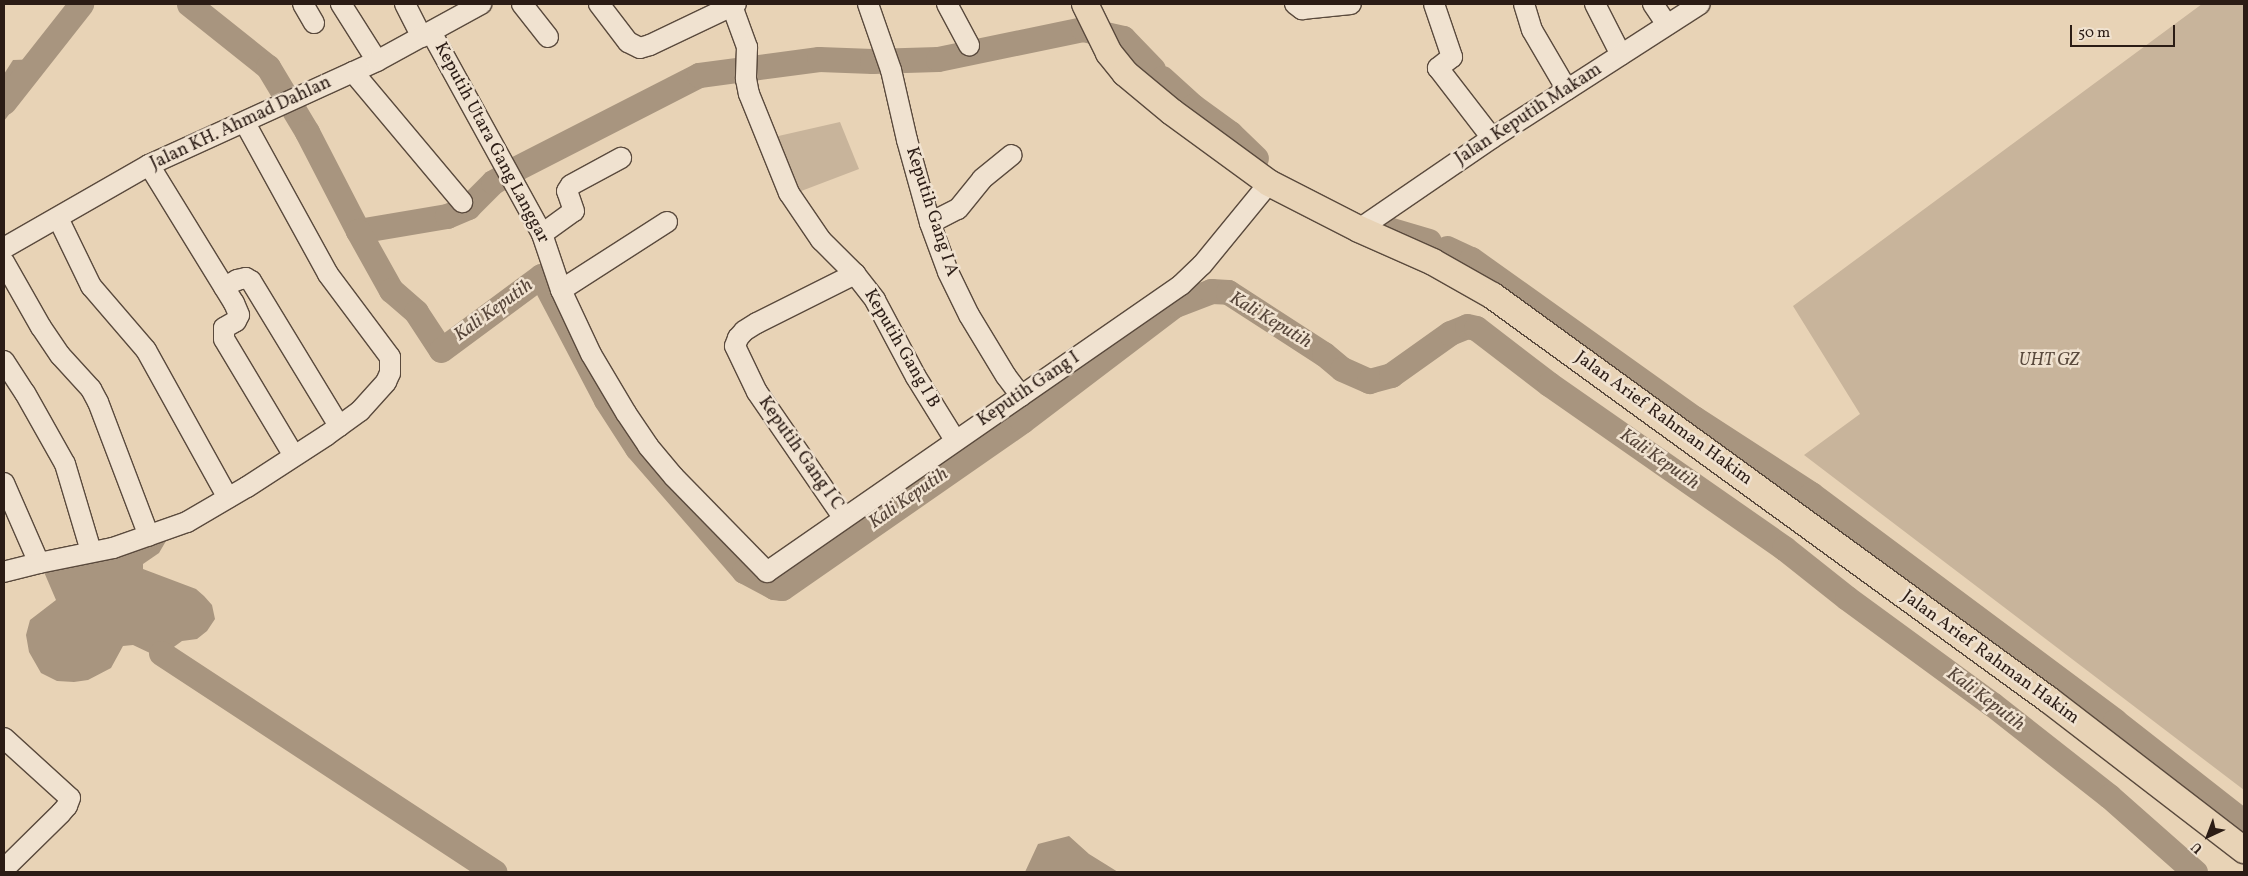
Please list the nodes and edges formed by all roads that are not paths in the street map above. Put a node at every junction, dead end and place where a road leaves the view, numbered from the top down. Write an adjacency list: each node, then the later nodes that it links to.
1 (303, 4): 18 (street)
2 (341, 4): 24 (street)
3 (405, 4): 20 (street, Keputih Utara Gang Langgar)
4 (480, 4): 20 (street, Jalan KH. Ahmad Dahlan)
5 (522, 4): 21 (street)
6 (599, 4): 16 (street)
7 (868, 4): 36 (street, Keputih Gang I A)
8 (947, 4): 22 (street)
9 (1295, 4): 10 (street)
10 (1351, 4)
11 (1434, 4): 28 (street)
12 (1524, 4): 26 (street)
13 (1595, 4): 23 (street)
14 (1653, 4): 19 (street)
15 (1700, 4): 19 (street, Jalan Keputih Makam)
16 (734, 5): 41 (street, Keputih Gang I B)
17 (1087, 9): 32 (main road, Jalan Arief Rahman Hakim)
18 (314, 22)
19 (1667, 25): 23 (street, Jalan Keputih Makam)
20 (426, 34): 24 (street, Jalan KH. Ahmad Dahlan); 38 (street, Keputih Utara Gang Langgar)
21 (548, 37)
22 (968, 45)
23 (1621, 55): 26 (street, Jalan Keputih Makam)
24 (377, 61): 25 (street, Jalan KH. Ahmad Dahlan)
25 (353, 72): 27 (street, Jalan KH. Ahmad Dahlan); 33 (street)
26 (1567, 90): 28 (street, Jalan Keputih Makam)
27 (245, 123): 31 (street, Jalan KH. Ahmad Dahlan); 46 (street)
28 (1492, 138): 37 (street, Jalan Keputih Makam)
29 (1012, 155): 36 (street)
30 (621, 158): 38 (street)
31 (149, 165): 34 (street, Jalan KH. Ahmad Dahlan); 43 (street)
32 (1269, 184): 37 (main road, Jalan Arief Rahman Hakim); 45 (street, Keputih Gang I)
33 (462, 202)
34 (58, 218): 39 (street, Jalan KH. Ahmad Dahlan); 50 (street)
35 (667, 222): 42 (street)
36 (930, 223): 45 (street, Keputih Gang I A)
37 (1359, 229): 58 (main road, Jalan Arief Rahman Hakim)
38 (542, 234): 42 (street, Keputih Utara Gang Langgar)
39 (4, 248)
40 (4, 262): 52 (street)
41 (855, 274): 47 (street, Keputih Gang I B); 51 (street, Keputih Gang I C)
42 (561, 290): 56 (street, Keputih Utara Gang Langgar)
43 (229, 295): 46 (street); 48 (street)
44 (4, 360): 53 (street)
45 (1021, 396): 47 (street, Keputih Gang I)
46 (339, 426): 48 (street)
47 (955, 440): 51 (street, Keputih Gang I)
48 (294, 456): 50 (street)
49 (4, 483): 54 (street)
50 (228, 498): 52 (street)
51 (843, 517): 56 (street, Keputih Gang I)
52 (149, 536): 53 (street)
53 (91, 551): 54 (street)
54 (39, 563): 55 (street)
55 (4, 572)
56 (766, 572)
57 (6, 745): 59 (street)
58 (2244, 850)
59 (4, 869)

